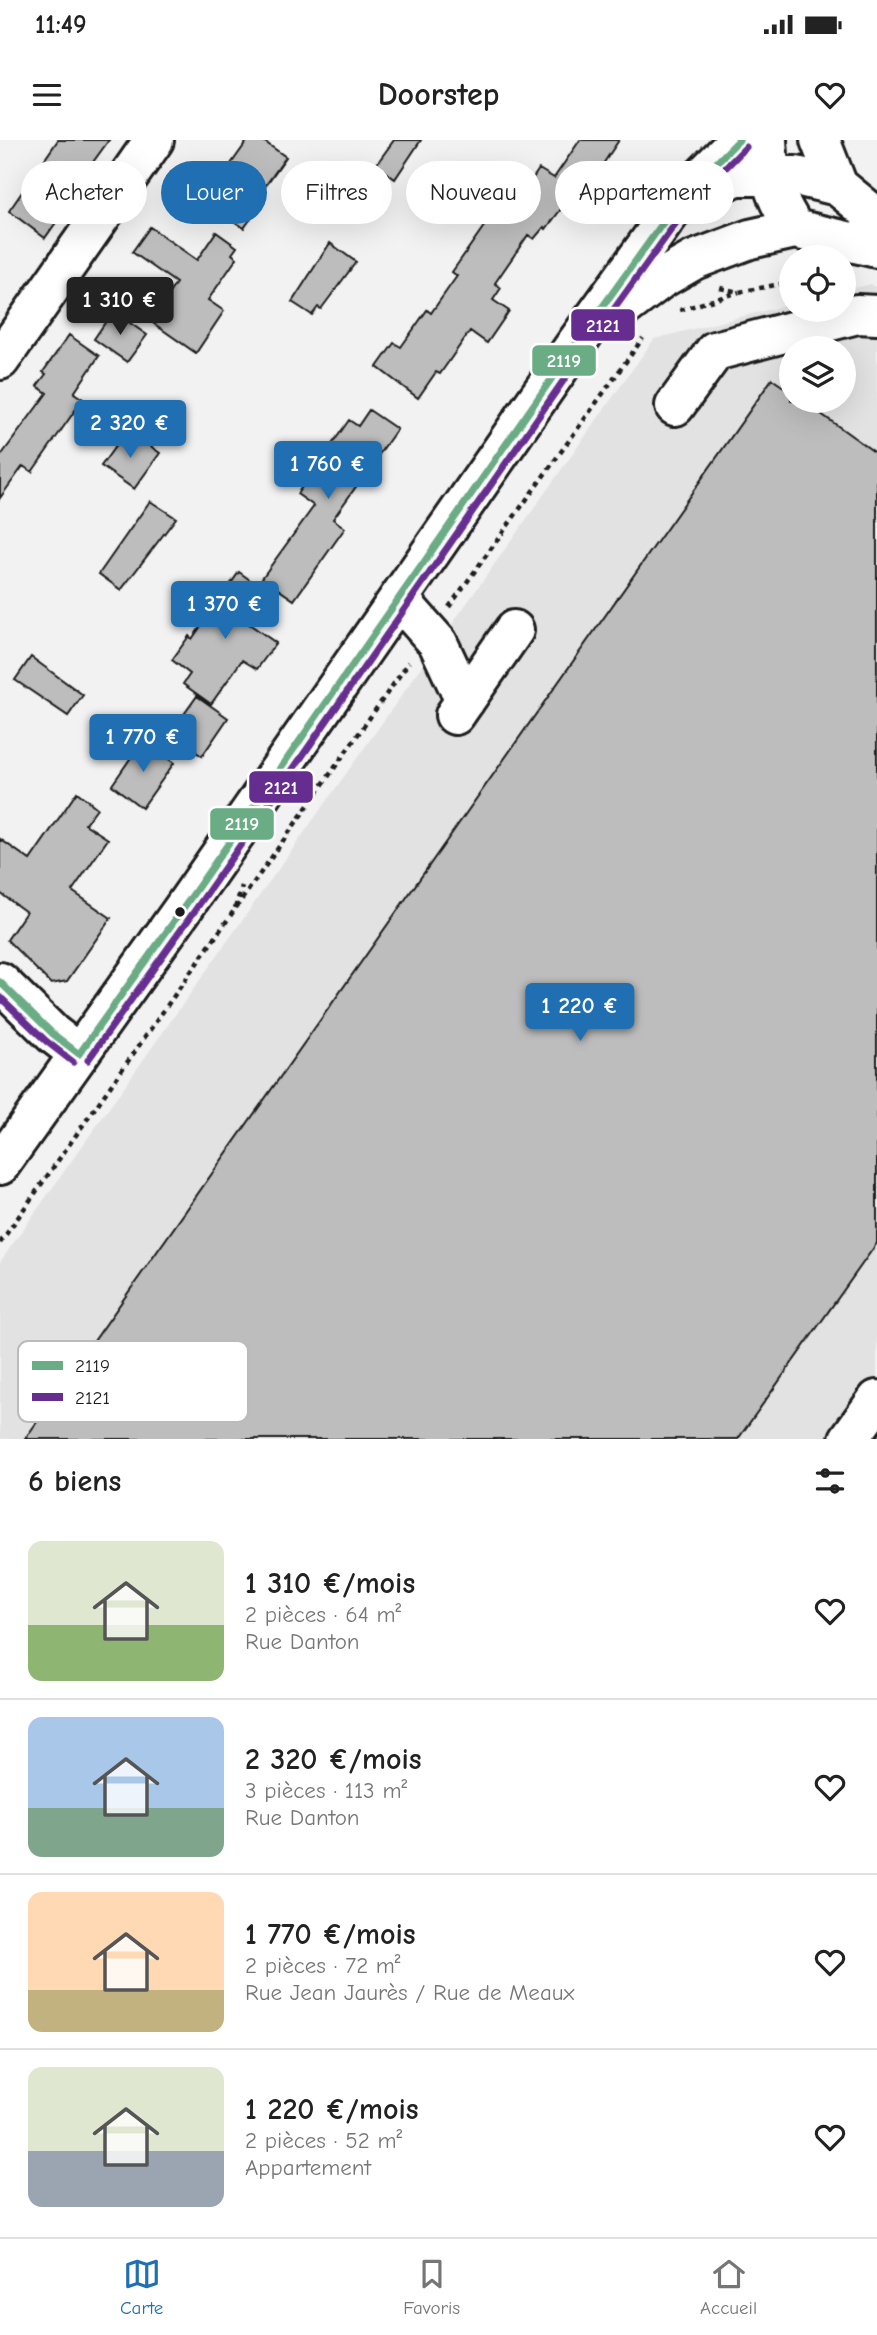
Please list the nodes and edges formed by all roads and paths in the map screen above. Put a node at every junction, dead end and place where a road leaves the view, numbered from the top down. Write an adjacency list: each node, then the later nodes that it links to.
1 (154, 140): 19 (main road)
2 (709, 140): 6 (main road)
3 (739, 140): 7 (main road)
4 (820, 140): 9 (main road)
5 (768, 157): 8 (main road); 9 (main road); 12 (main road)
6 (699, 161)
7 (718, 161)
8 (734, 177)
9 (838, 186): 10 (main road)
10 (877, 218)
11 (663, 224): 18 (main road)
12 (795, 229): 13 (main road); 18 (main road)
13 (877, 248)
14 (739, 292): 16 (path)
15 (877, 315): 20 (main road)
16 (669, 316)
17 (649, 329): 22 (path)
18 (575, 345): 21 (main road)
19 (0, 360)
20 (675, 406)
21 (399, 599): 22 (main road); 24 (main road)
22 (432, 637): 22 (main road); 26 (path)
23 (0, 982): 24 (main road)
24 (79, 1054): 25 (main road)
25 (0, 1165)
26 (0, 1243)
27 (877, 1400): 28 (main road)
28 (849, 1439)

